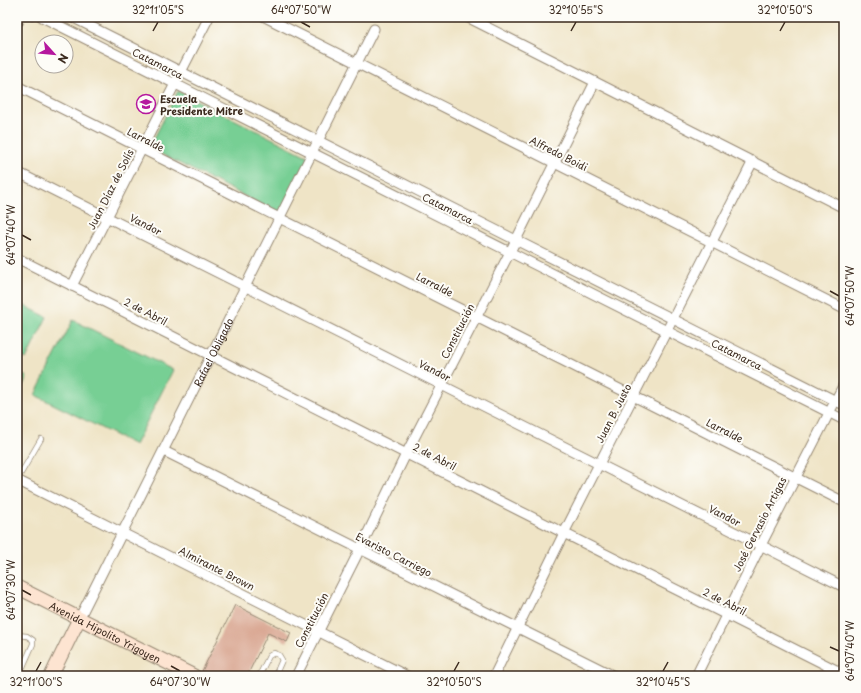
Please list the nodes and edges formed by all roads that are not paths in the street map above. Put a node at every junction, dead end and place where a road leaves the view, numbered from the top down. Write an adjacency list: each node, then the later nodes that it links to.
1 (42, 17): 10 (street, Catamarca)
2 (72, 17): 8 (street, Catamarca)
3 (209, 17): 8 (street, Juan Díaz de Solís)
4 (265, 17): 7 (street, Alfredo Boidi)
5 (467, 17): 9 (street)
6 (374, 29): 7 (street, Rafael Obligado)
7 (357, 64): 12 (street, Rafael Obligado); 16 (street, Alfredo Boidi)
8 (182, 72): 10 (street, Juan Díaz de Solís); 12 (street, Catamarca)
9 (594, 82): 15 (street); 16 (street, Constitución)
10 (176, 84): 13 (street, Juan Díaz de Solís); 14 (street, Catamarca)
11 (17, 86): 13 (street, Larralde)
12 (318, 141): 14 (street, Rafael Obligado); 21 (street, Catamarca)
13 (143, 149): 19 (street, Juan Díaz de Solís); 20 (street, Larralde)
14 (312, 153): 20 (street, Rafael Obligado); 23 (street, Catamarca)
15 (752, 161): 18 (street); 22 (street, Juan B. Justo)
16 (554, 163): 21 (street, Constitución); 22 (street, Alfredo Boidi)
17 (17, 172): 19 (street, Vandor)
18 (844, 208)
19 (108, 218): 25 (street, Juan Díaz de Solís); 26 (street, Vandor)
20 (280, 218): 26 (street, Rafael Obligado); 28 (street, Larralde)
21 (515, 240): 23 (street, Constitución); 29 (street, Catamarca)
22 (711, 242): 27 (street, Alfredo Boidi); 29 (street, Juan B. Justo)
23 (510, 252): 28 (street, Constitución); 30 (street, Catamarca)
24 (17, 258): 25 (street, 2 de Abril)
25 (72, 286): 31 (street, 2 de Abril)
26 (245, 287): 31 (street, Rafael Obligado); 33 (street, Vandor)
27 (844, 309)
28 (476, 317): 33 (street, Constitución); 34 (street, Larralde)
29 (673, 319): 30 (street, Juan B. Justo); 35 (street, Catamarca)
30 (667, 331): 34 (street, Juan B. Justo); 36 (street, Catamarca)
31 (211, 356): 39 (street, Rafael Obligado); 40 (street, 2 de Abril)
32 (844, 384): 35 (street, José Gervasio Artigas)
33 (441, 385): 40 (street, Constitución); 41 (street, Vandor)
34 (634, 396): 41 (street, Juan B. Justo); 42 (street, Larralde)
35 (840, 403): 36 (street, José Gervasio Artigas)
36 (829, 412): 37 (street, Catamarca); 42 (street, José Gervasio Artigas)
37 (844, 420)
38 (41, 439): 43 (lane)
39 (164, 451): 45 (street, Rafael Obligado); 48 (street, Evaristo Carriego)
40 (406, 454): 46 (street, 2 de Abril); 48 (street, Constitución)
41 (600, 464): 46 (street, Juan B. Justo); 47 (street, Vandor)
42 (796, 477): 44 (street, Larralde); 47 (street, José Gervasio Artigas)
43 (17, 480): 45 (street, Almirante Brown)
44 (844, 502)
45 (122, 533): 53 (street, Rafael Obligado); 55 (street, Almirante Brown)
46 (564, 533): 52 (street, 2 de Abril); 54 (street, Juan B. Justo)
47 (761, 545): 50 (street, Vandor); 52 (street, José Gervasio Artigas)
48 (360, 549): 54 (street, Evaristo Carriego); 55 (street, Constitución)
49 (17, 587): 53 (main road, Avenida Hipolito Yrigoyen)
50 (844, 587)
51 (17, 593): 53 (main road, Avenida Hipolito Yrigoyen)
52 (726, 614): 59 (street, 2 de Abril); 70 (street, José Gervasio Artigas)
53 (78, 621): 61 (main road, Rafael Obligado); 62 (main road, Avenida Hipolito Yrigoyen); 63 (main road, Avenida Hipolito Yrigoyen)
54 (518, 628): 68 (street, Juan B. Justo); 69 (street, Evaristo Carriego)
55 (318, 631): 66 (street, Constitución); 67 (street, Almirante Brown)
56 (17, 635): 58 (lane)
57 (17, 663): 58 (lane)
58 (23, 666): 60 (lane)
59 (844, 674)
60 (22, 676)
61 (51, 676)
62 (181, 676)
63 (194, 676)
64 (259, 676): 65 (lane)
65 (275, 676)
66 (296, 676)
67 (407, 676)
68 (494, 676)
69 (614, 676)
70 (696, 676)

